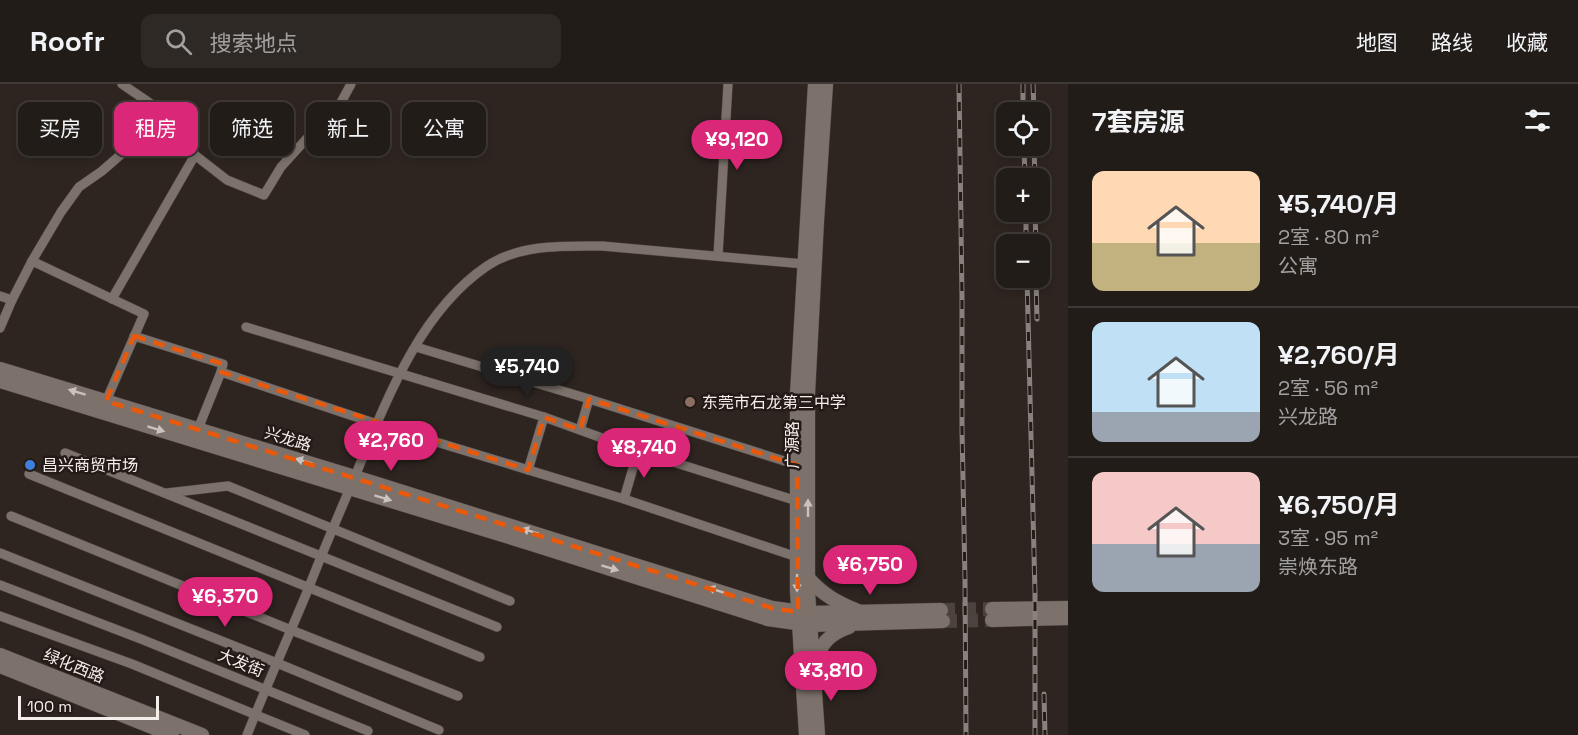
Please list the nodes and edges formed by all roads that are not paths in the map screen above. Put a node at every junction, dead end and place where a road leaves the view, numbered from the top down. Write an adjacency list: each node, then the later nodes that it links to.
1 (122, 84): 6 (street)
2 (351, 84): 9 (street)
3 (728, 84): 10 (street)
4 (815, 84): 12 (main road, 广源路)
5 (826, 84): 44 (main road, 广源路, one-way to 5)
6 (148, 102)
7 (120, 156): 11 (street)
8 (194, 156): 14 (street)
9 (196, 156)
10 (718, 256): 12 (street); 19 (street)
11 (32, 261): 14 (street); 15 (street)
12 (804, 264): 32 (main road, 广源路)
13 (0, 296): 15 (street)
14 (112, 299): 18 (street)
15 (12, 300): 17 (street)
16 (246, 327): 22 (street)
17 (0, 328)
18 (134, 336): 21 (street); 25 (street)
19 (416, 347): 22 (street); 24 (street)
20 (0, 369): 25 (main road, 兴龙路, one-way to 20)
21 (222, 372): 27 (street); 28 (street)
22 (400, 374): 26 (street); 27 (street)
23 (0, 381): 35 (main road, 兴龙路, one-way to 35)
24 (589, 399): 29 (street); 32 (street)
25 (106, 401): 28 (main road, 兴龙路)
26 (544, 417): 29 (street); 33 (street)
27 (377, 424): 33 (street); 35 (street)
28 (198, 429): 35 (main road, 兴龙路, one-way to 28)
29 (580, 430): 30 (street)
30 (638, 451): 37 (street); 38 (street)
31 (65, 453): 36 (street)
32 (797, 465): 38 (main road, 广源路)
33 (528, 470): 37 (street)
34 (29, 474): 46 (street)
35 (352, 483): 40 (street); 53 (main road, 兴龙路)
36 (165, 493): 40 (street); 42 (street)
37 (624, 499): 43 (street)
38 (797, 501): 43 (main road, 广源路)
39 (12, 516): 55 (street)
40 (332, 528): 42 (street); 47 (street)
41 (0, 554): 58 (street)
42 (321, 556): 46 (street); 54 (street)
43 (797, 557): 53 (main road, 广源路, one-way to 53)
44 (808, 578): 51 (main road); 53 (main road, 广源路)
45 (0, 585): 61 (street, 大发街)
46 (308, 588): 55 (street); 57 (street)
47 (510, 601)
48 (1068, 608): 52 (main road)
49 (942, 615): 51 (main road, 兴龙路)
50 (0, 616): 63 (street)
51 (861, 618): 53 (main road, 兴龙路); 60 (main road)
52 (1068, 618)
53 (804, 619): 60 (main road, 广源路); 70 (main road, 广源路)
54 (497, 627)
55 (291, 630): 58 (street); 62 (street)
56 (0, 656): 67 (main road, 绿化西路)
57 (480, 657)
58 (277, 663): 61 (street); 64 (street)
59 (0, 666): 66 (main road, 绿化西路)
60 (813, 671): 71 (main road, 广源路)
61 (265, 690): 63 (street); 65 (street, 大发街)
62 (458, 696)
63 (255, 714): 68 (street); 69 (street)
64 (439, 730)
65 (369, 731)
66 (172, 735)
67 (202, 735)
68 (247, 735)
69 (305, 735)
70 (806, 735)
71 (818, 735)

